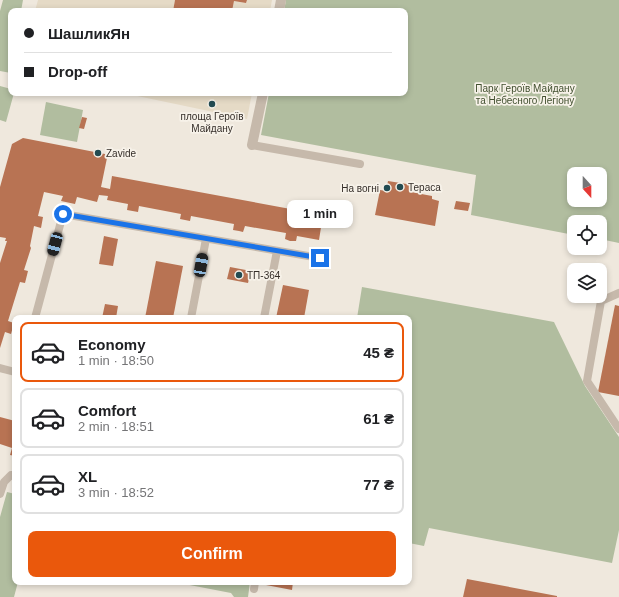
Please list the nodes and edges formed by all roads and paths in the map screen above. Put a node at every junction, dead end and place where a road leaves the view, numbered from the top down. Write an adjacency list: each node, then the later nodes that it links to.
1 (262, 96): 2 (street)
2 (252, 145): 3 (lane)
3 (360, 164)
4 (206, 239): 5 (lane); 8 (lane); 9 (lane)
5 (277, 251): 6 (lane); 10 (lane)
6 (320, 258)
7 (619, 293): 13 (lane)
8 (36, 315)
9 (192, 315)
10 (265, 315)
11 (0, 368): 12 (lane)
12 (12, 371)
13 (619, 429)
14 (12, 475): 15 (lane)
15 (0, 494)

